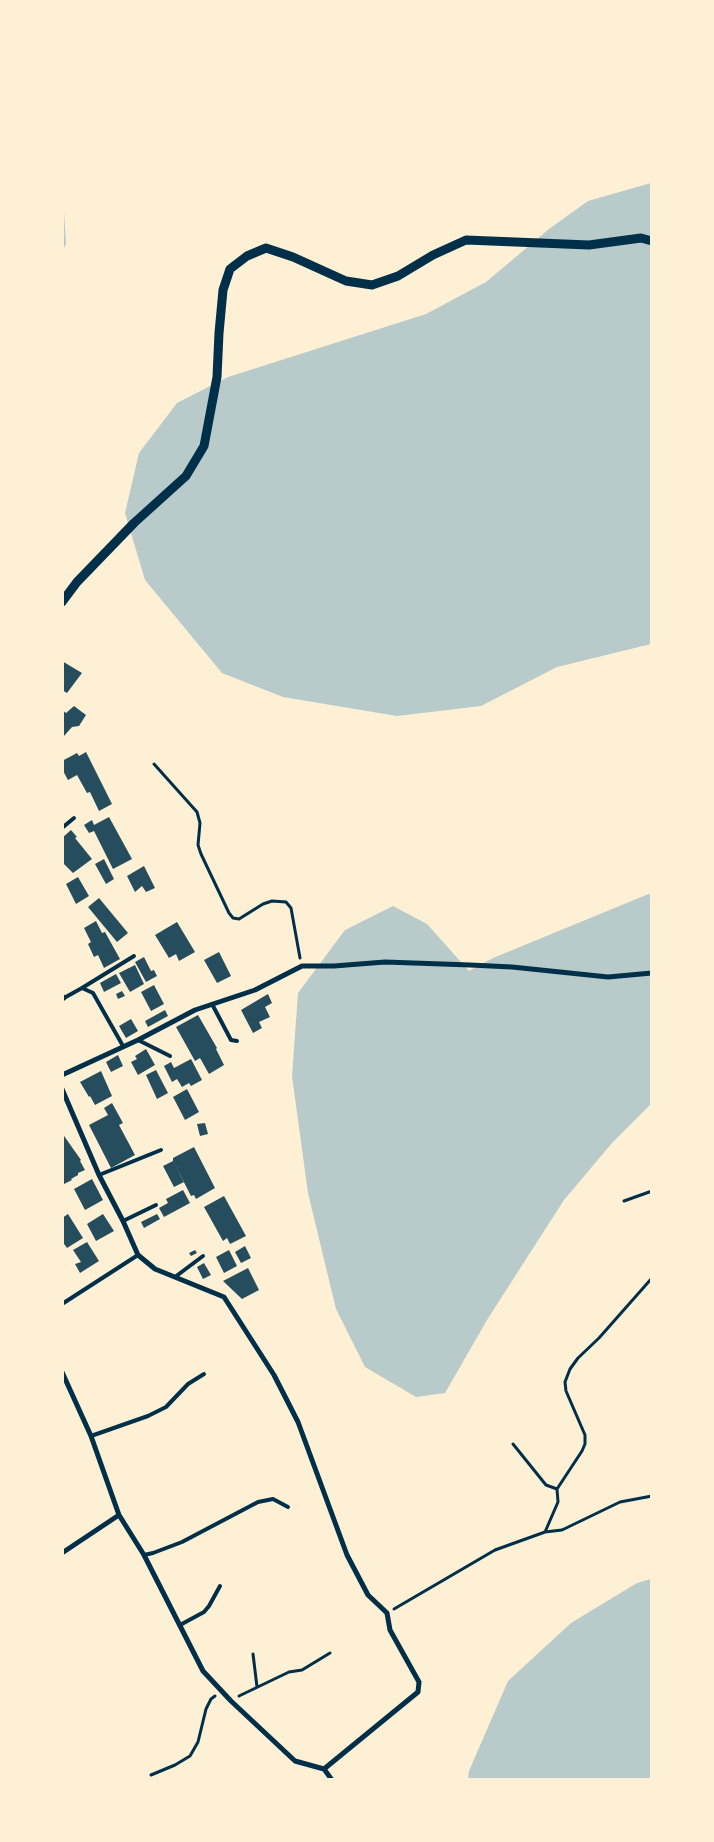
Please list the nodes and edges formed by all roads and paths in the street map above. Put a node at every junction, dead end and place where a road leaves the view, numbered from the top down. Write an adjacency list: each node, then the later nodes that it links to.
1 (652, 241): 2 (street)
2 (62, 602)
3 (154, 764): 7 (path)
4 (74, 818): 5 (lane)
5 (62, 828)
6 (134, 956): 9 (lane)
7 (302, 966): 8 (street); 11 (street)
8 (652, 973)
9 (82, 988): 10 (lane); 14 (lane)
10 (63, 998)
11 (212, 1004): 12 (street); 13 (lane)
12 (138, 1040): 14 (street); 15 (lane)
13 (237, 1041)
14 (123, 1046): 16 (street)
15 (170, 1056)
16 (62, 1075)
17 (62, 1089): 19 (street)
18 (161, 1150): 19 (lane)
19 (99, 1175): 23 (street)
20 (652, 1191): 21 (path)
21 (624, 1201)
22 (156, 1205): 23 (lane)
23 (123, 1221): 24 (street)
24 (138, 1256): 26 (street); 28 (lane)
25 (203, 1256): 26 (lane)
26 (175, 1277): 41 (street)
27 (652, 1278): 33 (path)
28 (62, 1304)
29 (62, 1372): 31 (street)
30 (204, 1374): 31 (lane)
31 (90, 1436): 36 (street)
32 (513, 1444): 33 (path)
33 (557, 1489): 37 (path)
34 (652, 1496): 37 (path)
35 (288, 1507): 39 (lane)
36 (118, 1515): 38 (street); 39 (street)
37 (545, 1532): 41 (path)
38 (62, 1553)
39 (144, 1555): 42 (street)
40 (220, 1586): 42 (lane)
41 (387, 1613): 48 (street)
42 (180, 1625): 46 (street)
43 (330, 1653): 45 (path)
44 (253, 1654): 45 (path)
45 (257, 1687): 47 (path)
46 (222, 1692): 47 (street); 49 (path)
47 (231, 1701): 48 (street)
48 (324, 1769): 50 (street)
49 (151, 1775)
50 (332, 1780)

